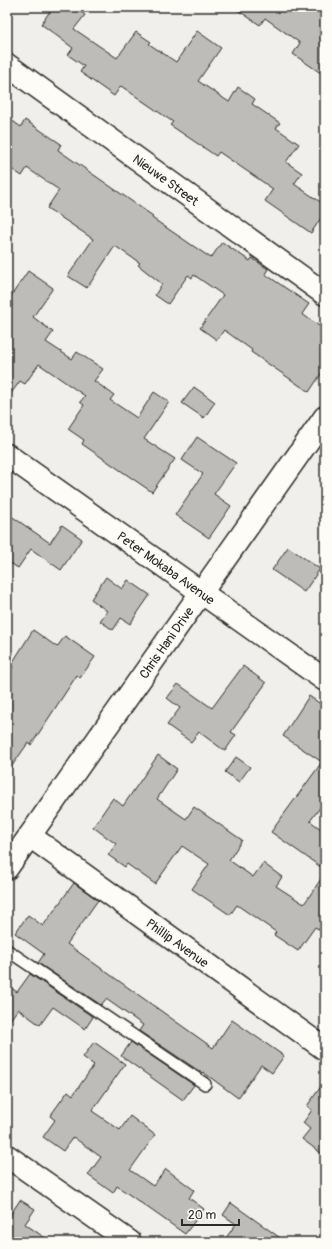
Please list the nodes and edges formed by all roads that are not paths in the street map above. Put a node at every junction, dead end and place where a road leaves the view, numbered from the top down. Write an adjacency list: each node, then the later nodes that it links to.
1 (7, 65): 2 (street, Nieuwe Street)
2 (325, 294)
3 (325, 417): 5 (street, Chris Hani Drive)
4 (7, 455): 5 (street, Peter Mokaba Avenue)
5 (202, 592): 6 (street, Peter Mokaba Avenue); 7 (street, Chris Hani Drive)
6 (325, 680)
7 (30, 836): 8 (street, Chris Hani Drive); 10 (street, Phillip Avenue)
8 (7, 868)
9 (7, 950): 11 (lane)
10 (325, 1049)
11 (205, 1084)
12 (7, 1156): 13 (street)
13 (130, 1242)

